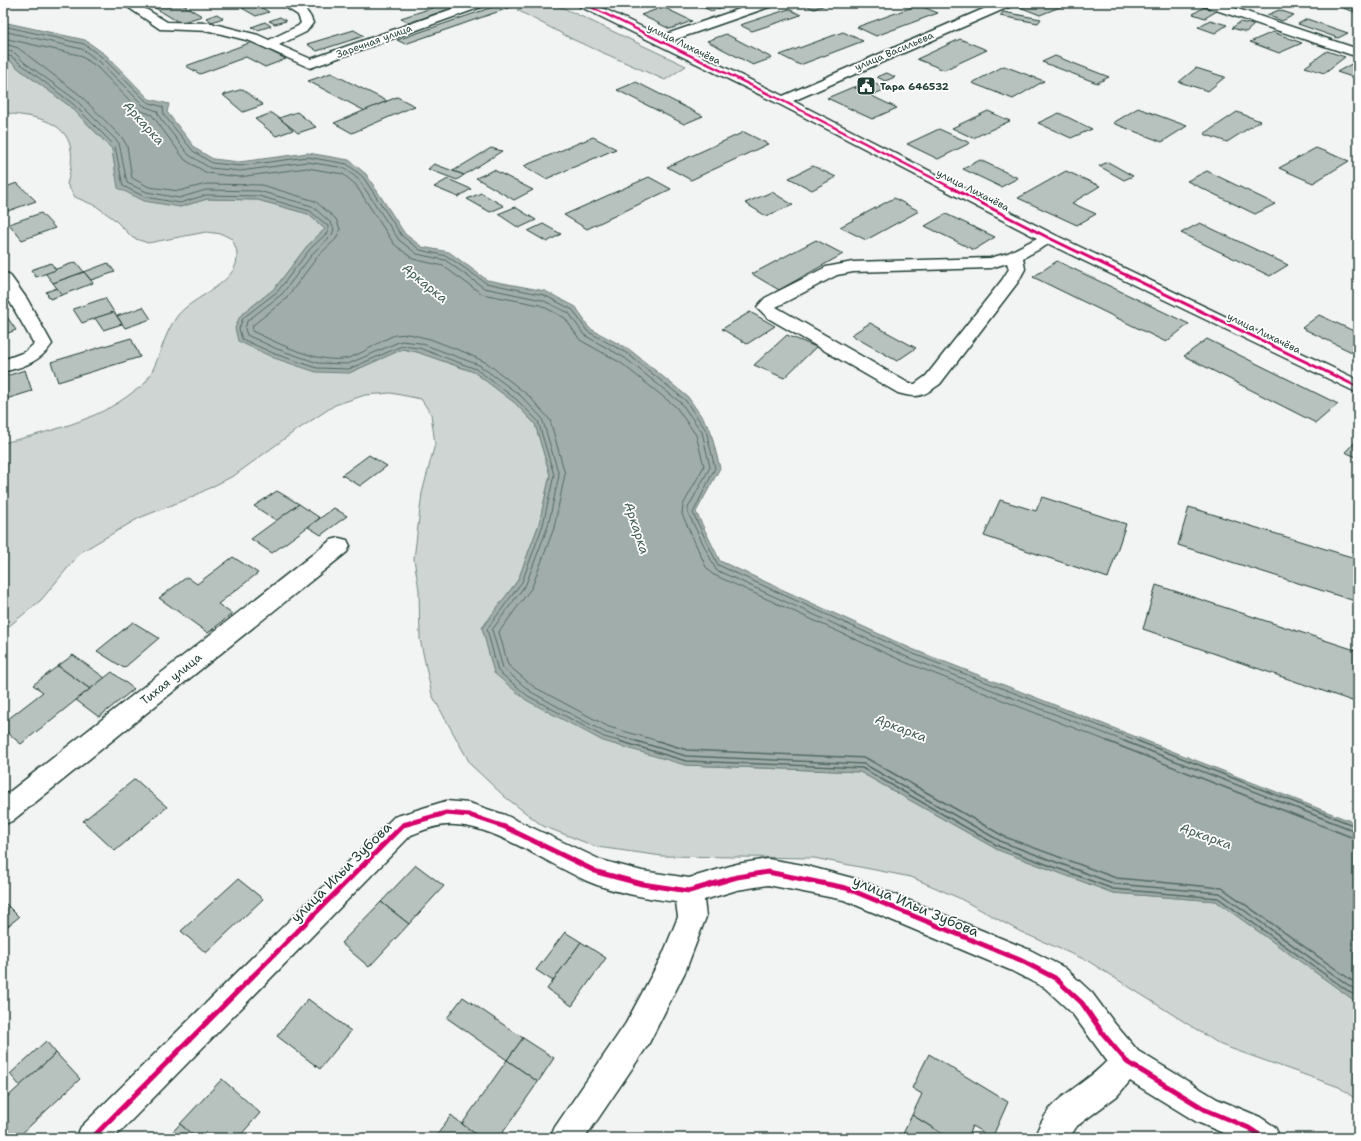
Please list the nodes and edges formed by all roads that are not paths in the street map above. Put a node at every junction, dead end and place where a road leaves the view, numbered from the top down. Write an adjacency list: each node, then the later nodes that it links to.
1 (128, 3): 9 (street, Заречная улица)
2 (286, 3): 9 (street)
3 (480, 3): 9 (street, Заречная улица)
4 (583, 3): 8 (street, улица Лихачёва)
5 (768, 3): 8 (street)
6 (1007, 3): 11 (street, улица Васильева)
7 (1208, 3): 10 (street)
8 (660, 41): 11 (street, улица Лихачёва)
9 (271, 44)
10 (1358, 53)
11 (782, 100): 12 (street, улица Лихачёва)
12 (1049, 238): 13 (street); 16 (street, улица Лихачёва)
13 (1014, 256): 13 (street)
14 (3, 278): 15 (street)
15 (3, 366)
16 (1358, 387)
17 (339, 546): 18 (street, Тихая улица)
18 (3, 813)
19 (689, 891): 20 (street, улица Ильи Зубова); 21 (street, улица Ильи Зубова); 22 (street)
20 (1127, 1062): 23 (street); 24 (street, улица Ильи Зубова)
21 (92, 1138)
22 (566, 1138)
23 (1050, 1138)
24 (1264, 1138)

